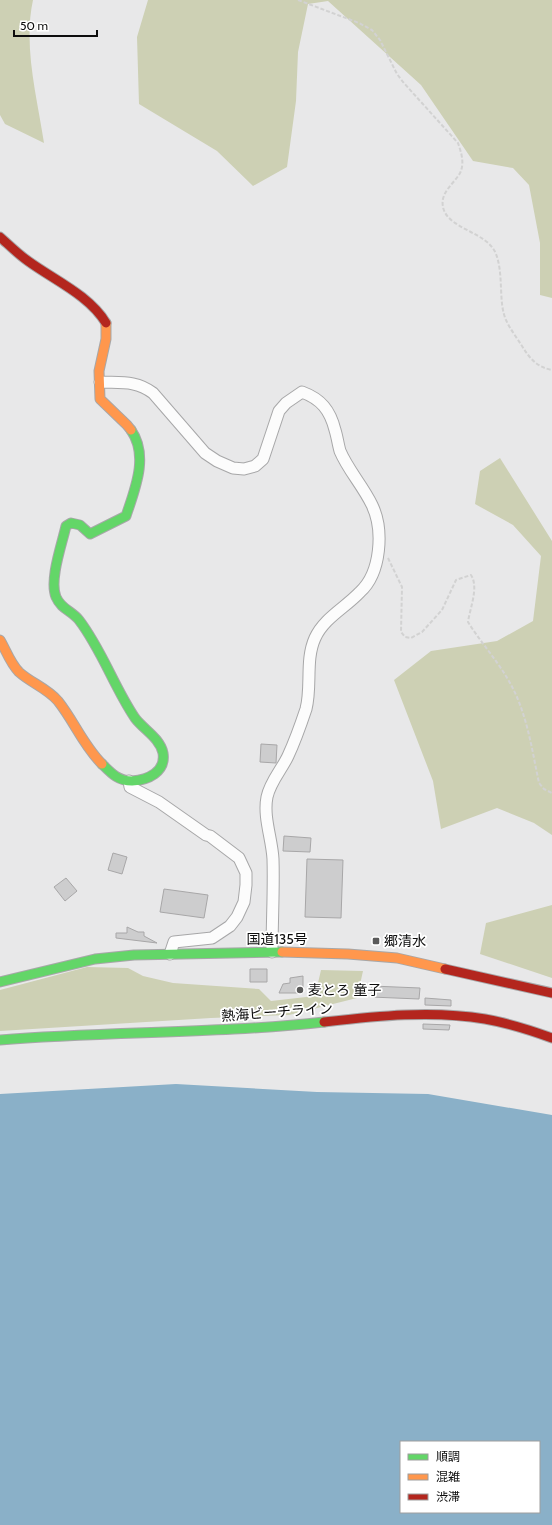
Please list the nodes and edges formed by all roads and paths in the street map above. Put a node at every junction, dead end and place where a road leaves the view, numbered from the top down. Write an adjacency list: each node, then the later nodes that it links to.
1 (298, 0): 3 (path)
2 (0, 237): 4 (main road)
3 (552, 370)
4 (100, 382): 5 (street); 7 (main road)
5 (378, 550): 8 (path); 9 (street)
6 (0, 640): 7 (main road)
7 (129, 781): 10 (street)
8 (552, 792)
9 (272, 952): 10 (main road, 国道135号); 12 (main road, 国道135号)
10 (170, 954): 11 (main road, 国道135号)
11 (0, 982)
12 (552, 993)
13 (552, 1038): 14 (main road, 熱海ビーチライン)
14 (0, 1040)

